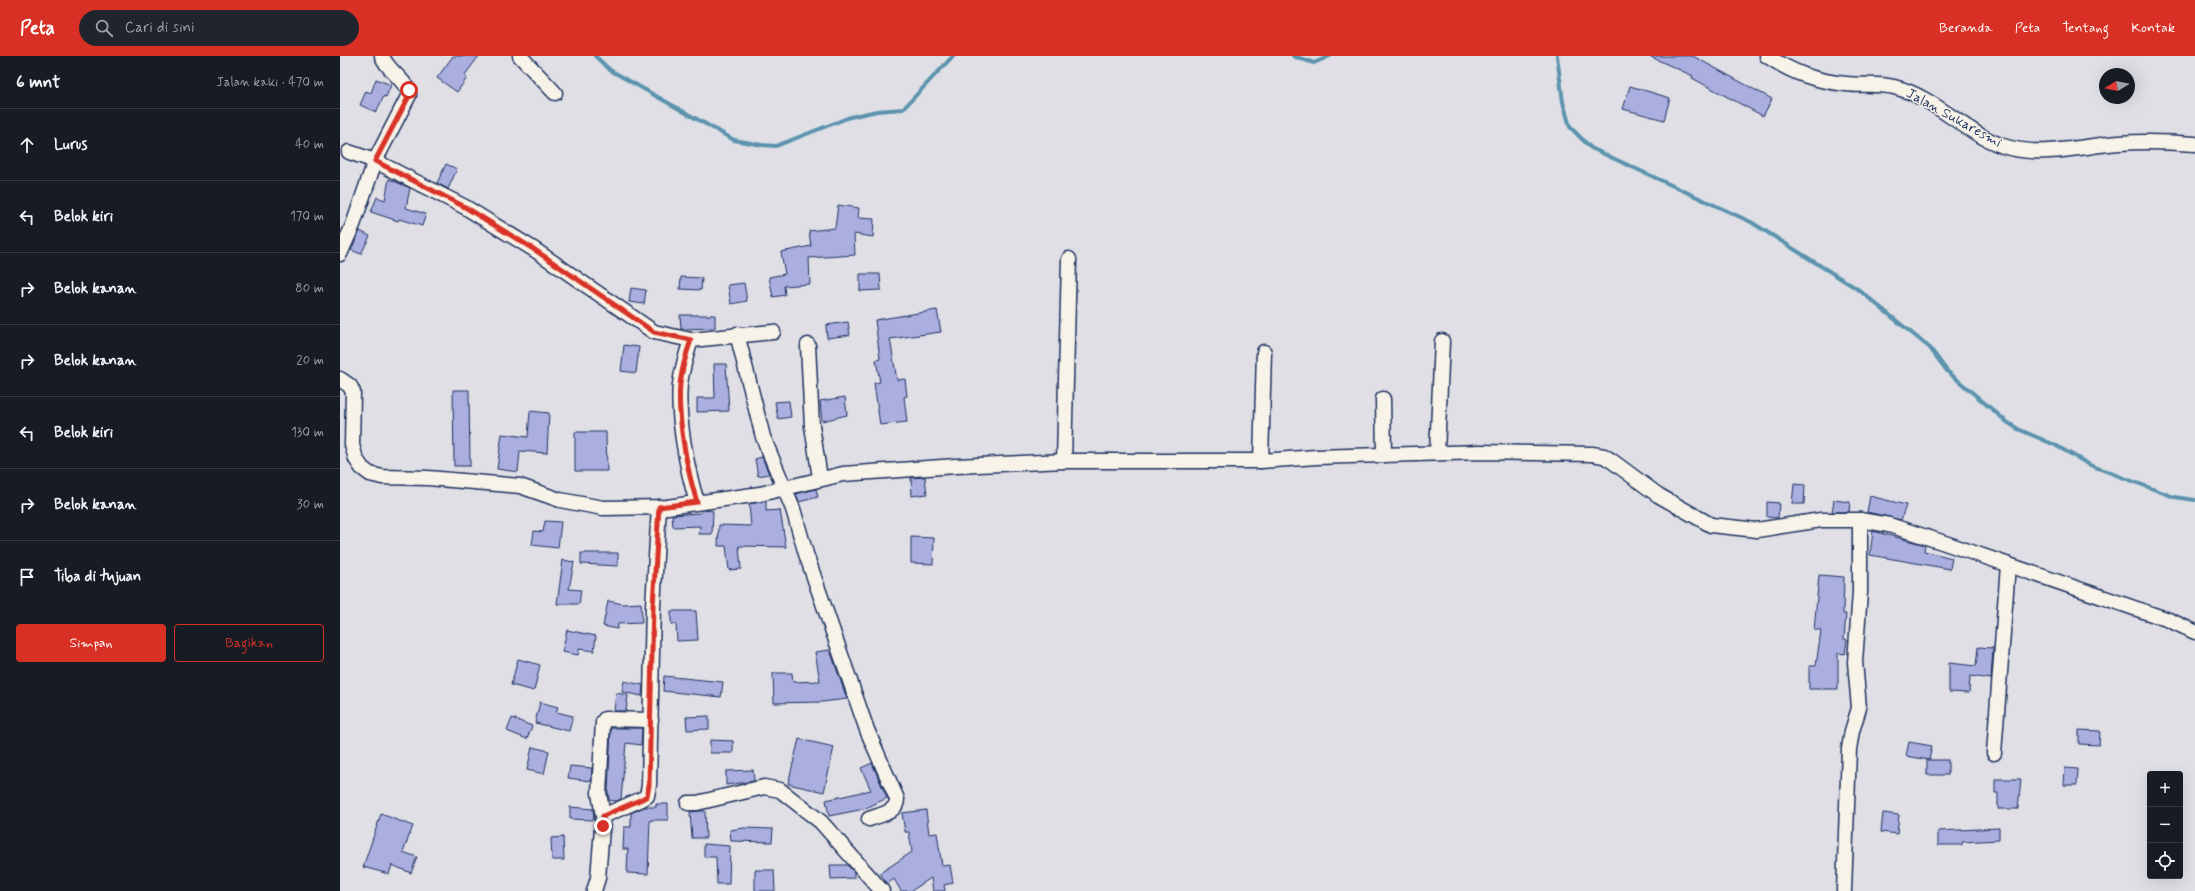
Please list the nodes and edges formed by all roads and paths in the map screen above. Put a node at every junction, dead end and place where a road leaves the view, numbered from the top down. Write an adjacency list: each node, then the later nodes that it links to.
1 (382, 56): 7 (street)
2 (520, 56): 4 (street)
3 (1767, 56): 5 (street, Jalan Sukaresmi)
4 (555, 94)
5 (2195, 144)
6 (349, 152): 7 (street)
7 (375, 161): 8 (street); 12 (street)
8 (340, 254)
9 (1069, 259): 20 (street)
10 (773, 332): 11 (street)
11 (737, 334): 12 (street); 23 (street)
12 (691, 340): 24 (street)
13 (1442, 341): 18 (street)
14 (808, 345): 22 (street)
15 (1264, 352): 21 (street)
16 (340, 379): 25 (street)
17 (1383, 399): 19 (street)
18 (1437, 453): 19 (street); 26 (street)
19 (1384, 456): 21 (street)
20 (1064, 461): 21 (street); 22 (street)
21 (1261, 461)
22 (820, 478): 23 (street)
23 (783, 487): 24 (street); 33 (street)
24 (697, 502): 25 (street)
25 (659, 507): 29 (street)
26 (1860, 520): 27 (street); 36 (street)
27 (2008, 565): 28 (street); 30 (street)
28 (2195, 632)
29 (651, 720): 32 (street); 32 (street)
30 (1994, 753)
31 (688, 803): 35 (street)
32 (603, 816): 34 (street)
33 (868, 819)
34 (594, 891)
35 (882, 891)
36 (1844, 891)

